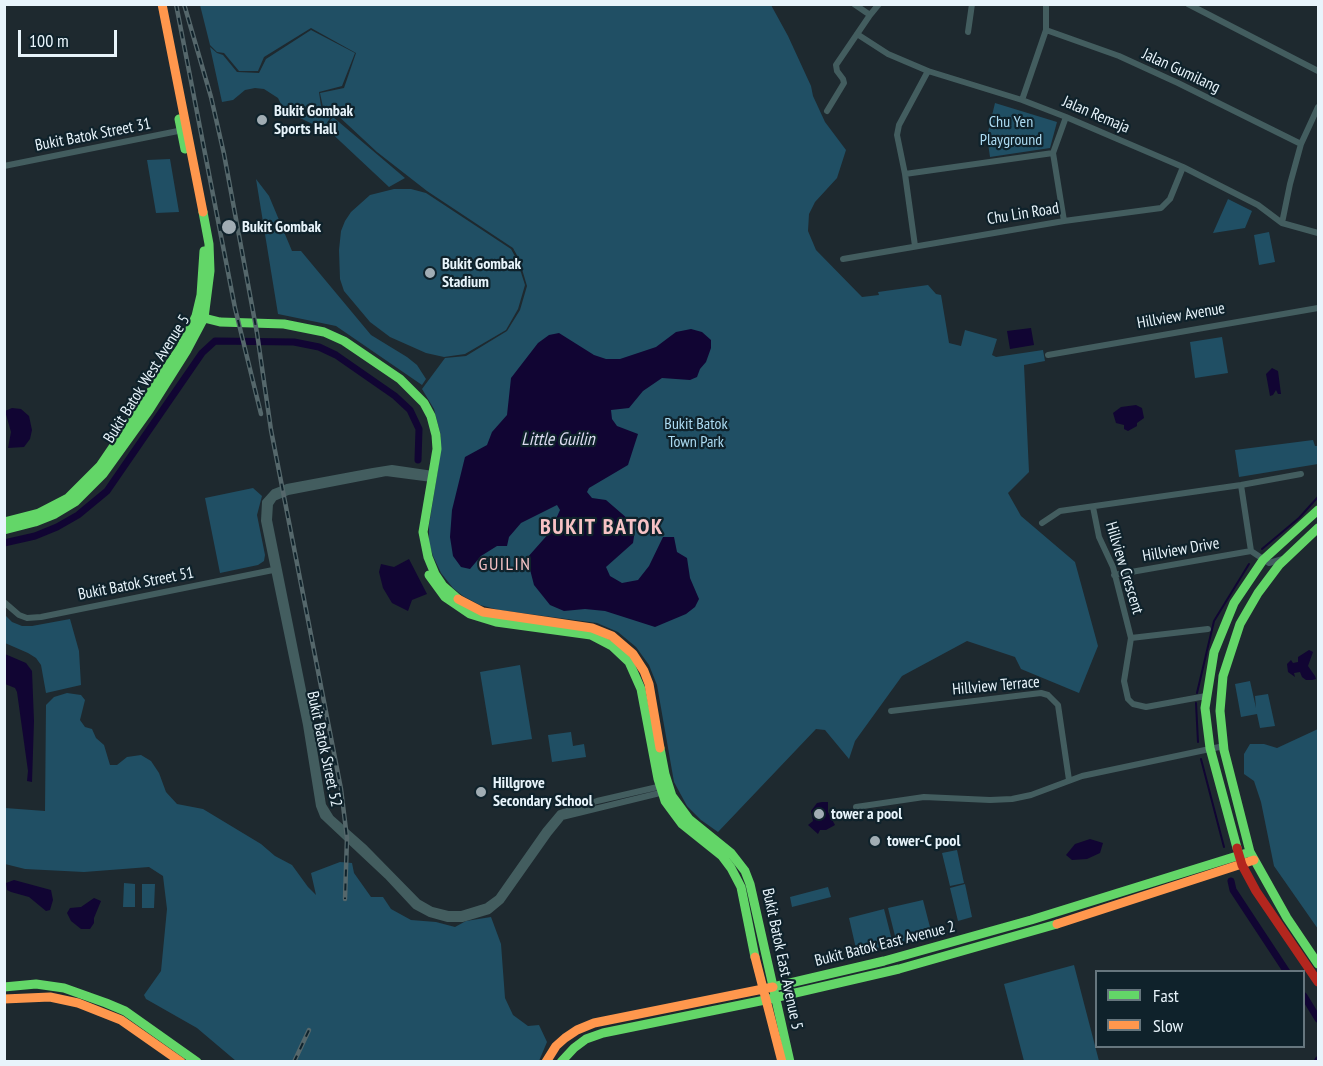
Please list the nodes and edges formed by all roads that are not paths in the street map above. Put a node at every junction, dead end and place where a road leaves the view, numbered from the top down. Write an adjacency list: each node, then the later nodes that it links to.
1 (156, 4): 18 (street, Bukit Batok West Avenue 5)
2 (162, 4): 18 (street, Bukit Batok West Avenue 5)
3 (854, 4): 8 (street)
4 (879, 4): 8 (street)
5 (972, 4): 10 (street)
6 (1046, 4): 9 (street)
7 (1188, 4): 13 (street)
8 (870, 15): 11 (street)
9 (1046, 30): 14 (street); 19 (street, Jalan Gumilang)
10 (968, 32)
11 (857, 34): 12 (street, Jalan Remaja); 16 (street)
12 (928, 71): 14 (street, Jalan Remaja); 23 (street)
13 (1318, 71)
14 (1022, 100): 17 (street, Jalan Remaja)
15 (1318, 107): 19 (street)
16 (827, 111)
17 (1066, 117): 20 (street); 22 (street, Jalan Remaja)
18 (184, 130): 21 (street, Bukit Batok Street 31); 30 (street, Bukit Batok West Avenue 5)
19 (1301, 144): 25 (street)
20 (1053, 153): 23 (street); 24 (street)
21 (4, 166)
22 (1183, 167): 24 (street, Chu Lin Road); 25 (street, Jalan Remaja)
23 (905, 174): 27 (street)
24 (1064, 221): 27 (street, Chu Lin Road)
25 (1282, 223): 26 (street, Jalan Remaja)
26 (1318, 233)
27 (915, 246): 28 (street, Chu Lin Road)
28 (843, 259)
29 (1318, 308): 31 (street, Hillview Avenue)
30 (199, 320): 33 (street, Bukit Batok East Avenue 5); 37 (street, Bukit Batok West Avenue 5); 40 (street, Bukit Batok West Avenue 5)
31 (1048, 355)
32 (1301, 474): 34 (street, Hillview Crescent)
33 (430, 476): 44 (street, Bukit Batok Street 52); 57 (street, Bukit Batok East Avenue 5)
34 (1241, 485): 35 (street, Hillview Crescent); 41 (street)
35 (1093, 507): 38 (street, Hillview Crescent); 45 (street, Hillview Crescent)
36 (1318, 510): 43 (street)
37 (4, 522)
38 (1042, 523)
39 (1318, 528): 42 (street)
40 (4, 530)
41 (1251, 551): 43 (street); 45 (street, Hillview Drive)
42 (1286, 557): 43 (street); 46 (street)
43 (1263, 560): 46 (street); 51 (street)
44 (276, 569): 47 (street, Bukit Batok Street 51); 57 (street, Bukit Batok Street 52)
45 (1114, 575): 49 (street, Hillview Crescent)
46 (1266, 582): 50 (street)
47 (4, 602)
48 (1208, 628): 49 (street)
49 (1131, 638): 52 (street, Hillview Crescent)
50 (1233, 641): 51 (street); 54 (street)
51 (1214, 651): 52 (street)
52 (1206, 696): 55 (street)
53 (891, 711): 56 (street, Hillview Terrace)
54 (1224, 746): 55 (street); 59 (street)
55 (1210, 748): 56 (street); 60 (street)
56 (1069, 780): 58 (street)
57 (665, 789): 64 (street, Bukit Batok East Avenue 5)
58 (856, 807)
59 (1252, 856): 60 (street, Bukit Batok East Avenue 2); 61 (street)
60 (1241, 860): 62 (street); 64 (street, Bukit Batok East Avenue 2); 66 (street, Bukit Batok East Avenue 2)
61 (1318, 964)
62 (1318, 982)
63 (4, 987): 68 (street)
64 (767, 988): 66 (street, Bukit Batok East Avenue 5); 69 (street, Bukit Batok East Avenue 2)
65 (4, 999): 67 (street)
66 (770, 999): 70 (street, Bukit Batok East Avenue 2); 71 (street, Bukit Batok East Avenue 5); 72 (street, Bukit Batok East Avenue 5)
67 (182, 1062)
68 (197, 1062)
69 (546, 1062)
70 (561, 1062)
71 (782, 1062)
72 (790, 1062)

